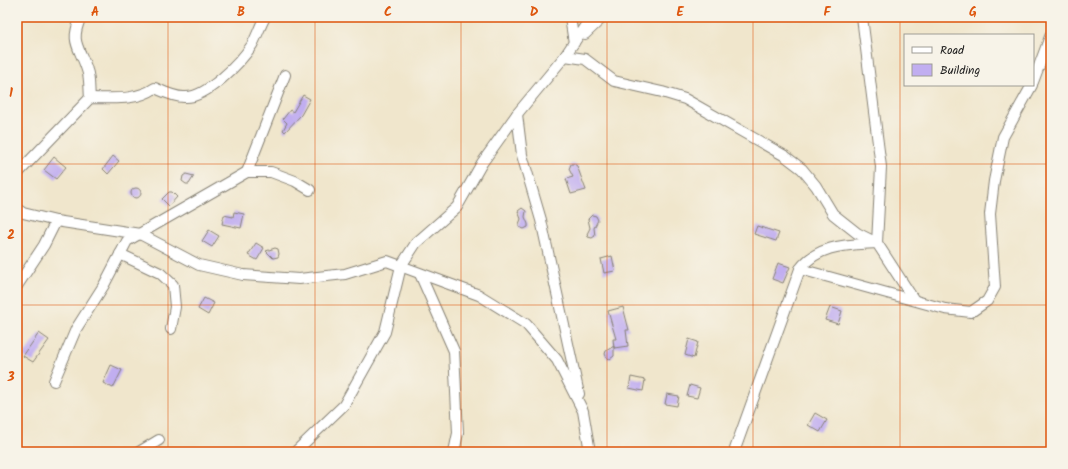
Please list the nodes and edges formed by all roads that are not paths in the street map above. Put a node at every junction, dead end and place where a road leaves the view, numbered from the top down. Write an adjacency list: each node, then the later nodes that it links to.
1 (81, 17): 13 (street)
2 (265, 17): 13 (street)
3 (570, 17): 8 (street)
4 (591, 17): 8 (street)
5 (604, 17): 8 (street)
6 (862, 17): 21 (street)
7 (1051, 34): 11 (street)
8 (574, 43): 9 (street)
9 (565, 56): 14 (street); 21 (street)
10 (285, 75): 15 (street)
11 (1034, 79)
12 (1031, 86): 27 (street)
13 (90, 98): 16 (street)
14 (517, 114): 23 (street); 30 (street)
15 (247, 172): 17 (street); 20 (street)
16 (17, 174)
17 (310, 190)
18 (17, 209): 19 (street)
19 (56, 221): 20 (street); 26 (street)
20 (140, 234): 22 (street); 23 (street)
21 (877, 243): 24 (street); 27 (street)
22 (120, 254): 28 (street); 29 (street)
23 (401, 266): 25 (street); 33 (street)
24 (800, 269): 27 (street); 36 (street)
25 (420, 274): 30 (street); 34 (street)
26 (17, 286)
27 (914, 300)
28 (171, 329)
29 (54, 381)
30 (583, 412): 35 (street)
31 (159, 440): 32 (street)
32 (139, 452)
33 (295, 452)
34 (454, 452)
35 (590, 452)
36 (734, 452)

